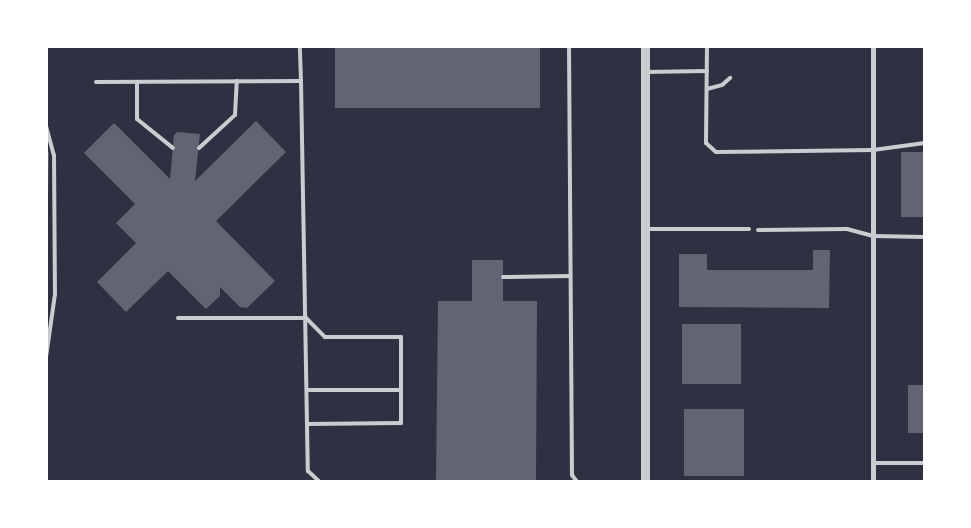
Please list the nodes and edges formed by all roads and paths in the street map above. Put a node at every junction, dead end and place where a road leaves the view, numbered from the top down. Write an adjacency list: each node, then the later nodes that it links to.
1 (300, 46): 10 (lane)
2 (568, 46): 24 (lane)
3 (645, 46): 7 (street)
4 (707, 46): 6 (lane)
5 (873, 46): 18 (street)
6 (707, 71): 7 (lane); 13 (lane)
7 (645, 72): 19 (street)
8 (730, 78): 13 (lane)
9 (237, 81): 10 (lane); 12 (lane); 17 (lane)
10 (301, 81): 27 (lane)
11 (96, 82): 12 (lane)
12 (137, 82): 16 (lane)
13 (707, 89): 18 (lane)
14 (46, 126): 28 (lane)
15 (925, 143): 18 (lane)
16 (173, 148)
17 (199, 148)
18 (873, 150): 22 (street)
19 (646, 229): 20 (lane); 37 (street)
20 (749, 230)
21 (758, 230): 22 (lane)
22 (873, 236): 23 (lane); 33 (street)
23 (925, 236)
24 (570, 276): 25 (lane); 36 (lane)
25 (503, 277)
26 (178, 318): 27 (lane)
27 (306, 318): 30 (lane); 31 (lane)
28 (49, 333): 29 (lane)
29 (46, 357)
30 (307, 390): 31 (lane); 32 (lane)
31 (402, 390): 32 (lane)
32 (307, 424): 35 (lane)
33 (873, 463): 34 (lane); 38 (street)
34 (925, 463)
35 (320, 482)
36 (577, 482)
37 (645, 482)
38 (873, 482)

